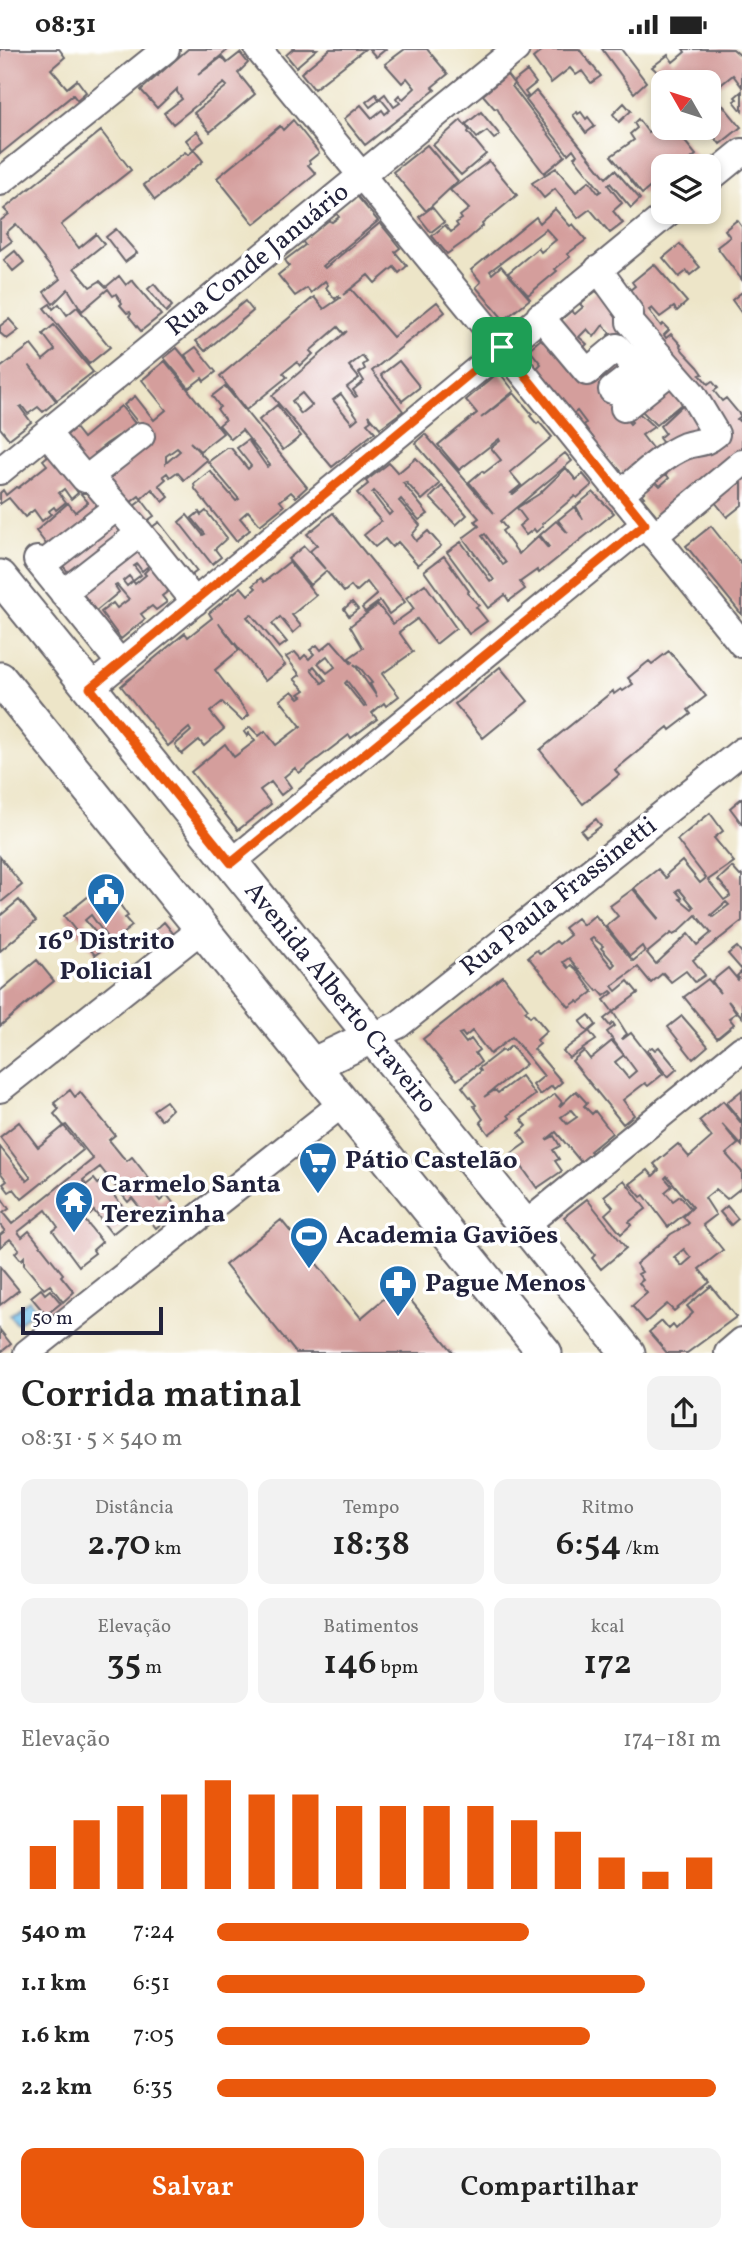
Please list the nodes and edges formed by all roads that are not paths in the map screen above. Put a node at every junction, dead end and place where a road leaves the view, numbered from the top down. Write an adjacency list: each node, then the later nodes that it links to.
1 (166, 49): 7 (street)
2 (258, 49): 6 (street)
3 (516, 49): 6 (street, Rua Conde Januário)
4 (742, 152): 5 (street)
5 (721, 169)
6 (361, 176): 11 (street); 14 (street, Rua Conde Januário)
7 (0, 182)
8 (654, 224): 9 (street)
9 (598, 269): 10 (street); 12 (street)
10 (540, 316): 11 (street); 12 (street)
11 (502, 347): 19 (street); 25 (street)
12 (656, 365): 13 (street); 19 (street)
13 (618, 399)
14 (47, 433): 17 (street, Rua Conde Januário); 18 (street)
15 (141, 436): 18 (street)
16 (742, 463): 21 (street)
17 (0, 471)
18 (90, 476): 20 (street)
19 (621, 494): 21 (street)
20 (117, 507): 22 (street); 24 (street)
21 (650, 530): 26 (street); 31 (street)
22 (140, 533): 24 (street); 25 (street)
23 (0, 577): 29 (main road, Avenida Alberto Craveiro)
24 (63, 593): 27 (street)
25 (195, 602): 27 (street)
26 (742, 644)
27 (120, 663): 29 (street)
28 (1, 681): 32 (main road)
29 (90, 688): 31 (main road, Avenida Alberto Craveiro)
30 (742, 751): 33 (street, Rua Paula Frassinetti)
31 (231, 863): 33 (main road, Avenida Alberto Craveiro)
32 (203, 928): 35 (main road); 36 (street)
33 (371, 1037): 35 (main road); 38 (main road, Avenida Alberto Craveiro)
34 (742, 1049): 38 (street)
35 (312, 1065): 37 (main road)
36 (0, 1089)
37 (343, 1103): 40 (street); 41 (main road)
38 (525, 1226): 42 (main road, Avenida Alberto Craveiro)
39 (742, 1342): 43 (street)
40 (27, 1353)
41 (545, 1353)
42 (628, 1353)
43 (728, 1353)

